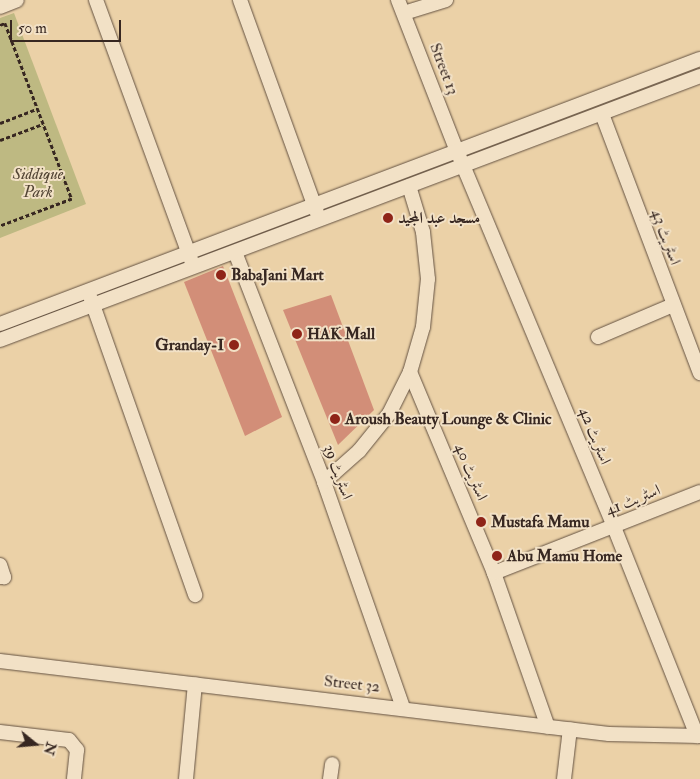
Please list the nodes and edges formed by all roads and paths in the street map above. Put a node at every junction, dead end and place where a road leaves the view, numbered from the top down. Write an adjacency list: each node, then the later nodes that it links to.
1 (17, 0): 6 (street)
2 (96, 0): 23 (street)
3 (240, 0): 19 (street)
4 (398, 0): 7 (street, Street 13)
5 (446, 0): 7 (street)
6 (0, 6)
7 (404, 13): 16 (street, Street 13)
8 (0, 25): 13 (path)
9 (700, 59): 16 (street)
10 (700, 76): 12 (street)
11 (37, 109): 14 (path)
12 (602, 114): 17 (street); 26 (street, اسٹریٹ 43)
13 (44, 123): 15 (path); 21 (path)
14 (0, 124)
15 (0, 140)
16 (457, 152): 17 (street, اسٹریٹ 42); 19 (street)
17 (465, 166): 18 (street); 35 (street, اسٹریٹ 42)
18 (409, 186): 20 (street); 31 (street)
19 (314, 206): 20 (street); 23 (street)
20 (320, 220): 22 (street)
21 (0, 226)
22 (235, 252): 24 (street); 33 (street, اسٹریٹ 39)
23 (189, 253): 24 (street); 25 (street)
24 (194, 268): 27 (street)
25 (88, 291): 27 (street); 28 (street)
26 (673, 305): 29 (street); 32 (street, اسٹریٹ 43)
27 (94, 306): 30 (street); 39 (street)
28 (0, 324)
29 (598, 337)
30 (0, 340)
31 (410, 372): 33 (street); 37 (street, اسٹریٹ 40)
32 (700, 372)
33 (324, 482): 42 (street, اسٹریٹ 39)
34 (700, 492): 35 (street, اسٹریٹ 41)
35 (614, 527): 37 (street, اسٹریٹ 41); 46 (street, اسٹریٹ 42)
36 (0, 565): 38 (street)
37 (494, 574): 43 (street, اسٹریٹ 40)
38 (0, 577)
39 (195, 595)
40 (0, 661): 41 (street, Street 32)
41 (195, 684): 42 (street, Street 32); 49 (street)
42 (402, 707): 43 (street, Street 32)
43 (548, 727): 44 (street, Street 32)
44 (570, 729): 46 (street, Street 32); 51 (street)
45 (0, 732): 48 (street)
46 (698, 736)
47 (332, 764): 50 (street)
48 (74, 779)
49 (186, 779)
50 (330, 779)
51 (564, 779)

